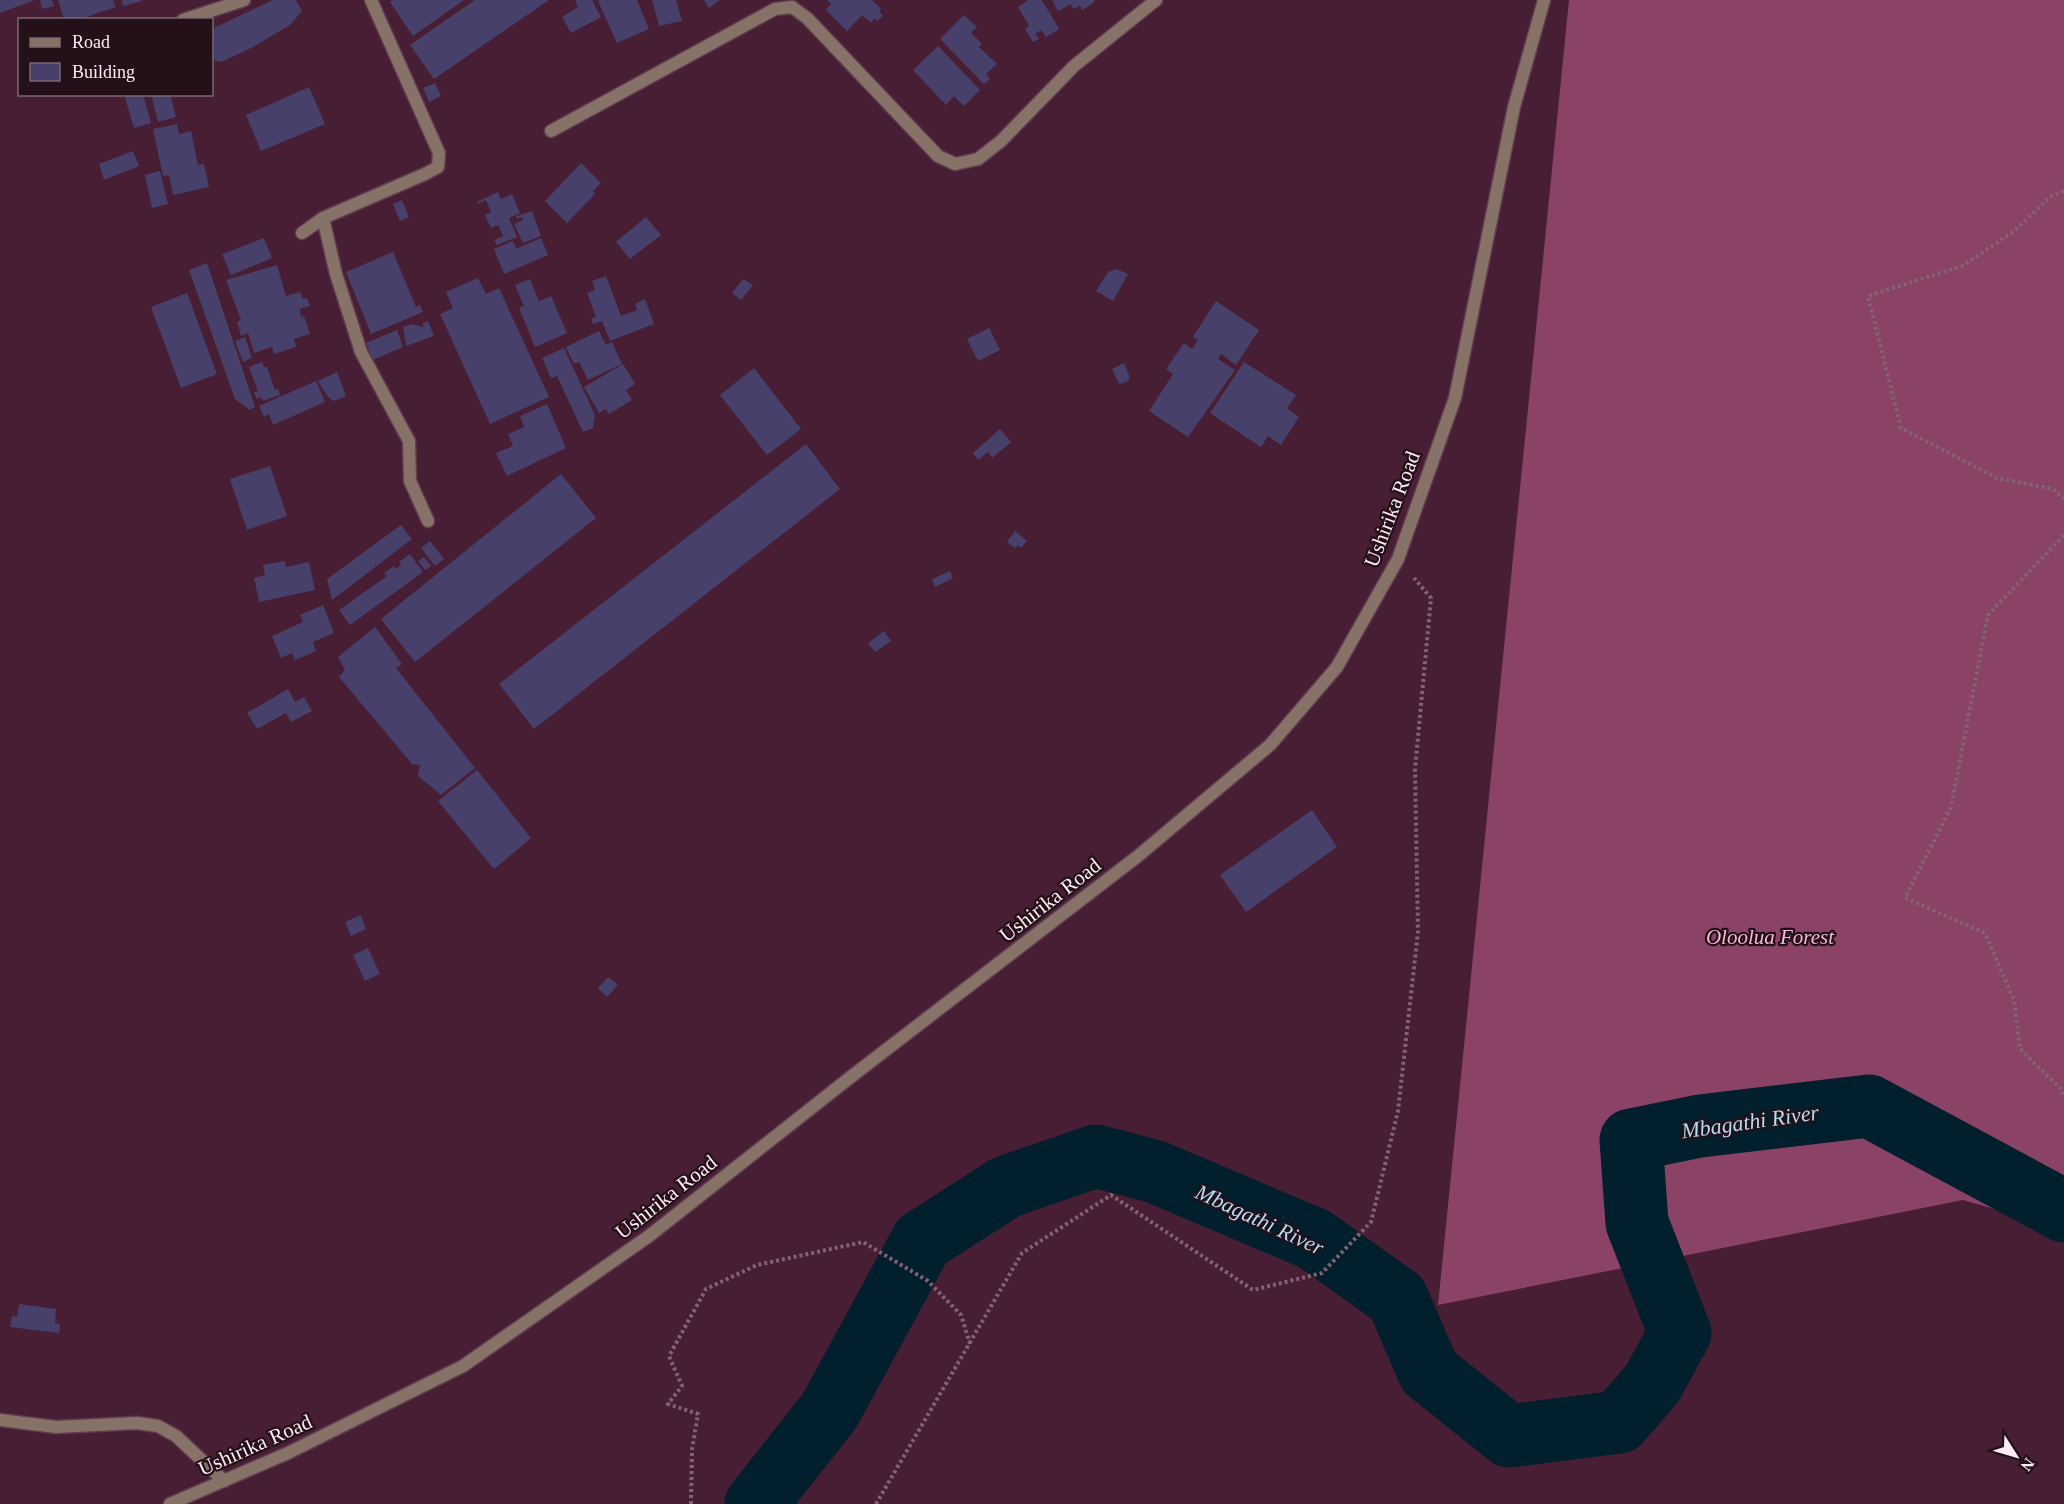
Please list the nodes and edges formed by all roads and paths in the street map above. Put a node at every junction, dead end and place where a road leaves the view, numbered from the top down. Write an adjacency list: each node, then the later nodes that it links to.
1 (244, 0): 5 (street)
2 (371, 0): 8 (street)
3 (1156, 0): 6 (street)
4 (1544, 0): 13 (street, Ushirika Road)
5 (189, 18)
6 (551, 131)
7 (2064, 191): 10 (path)
8 (323, 218): 9 (street); 11 (street)
9 (302, 233)
10 (2064, 500)
11 (428, 521)
12 (2064, 535): 14 (path)
13 (1398, 559): 15 (path); 17 (street, Ushirika Road)
14 (2064, 1098)
15 (970, 1345): 19 (path); 20 (path)
16 (0, 1420): 17 (street)
17 (224, 1481): 18 (street, Ushirika Road)
18 (170, 1504)
19 (691, 1504)
20 (876, 1504)

